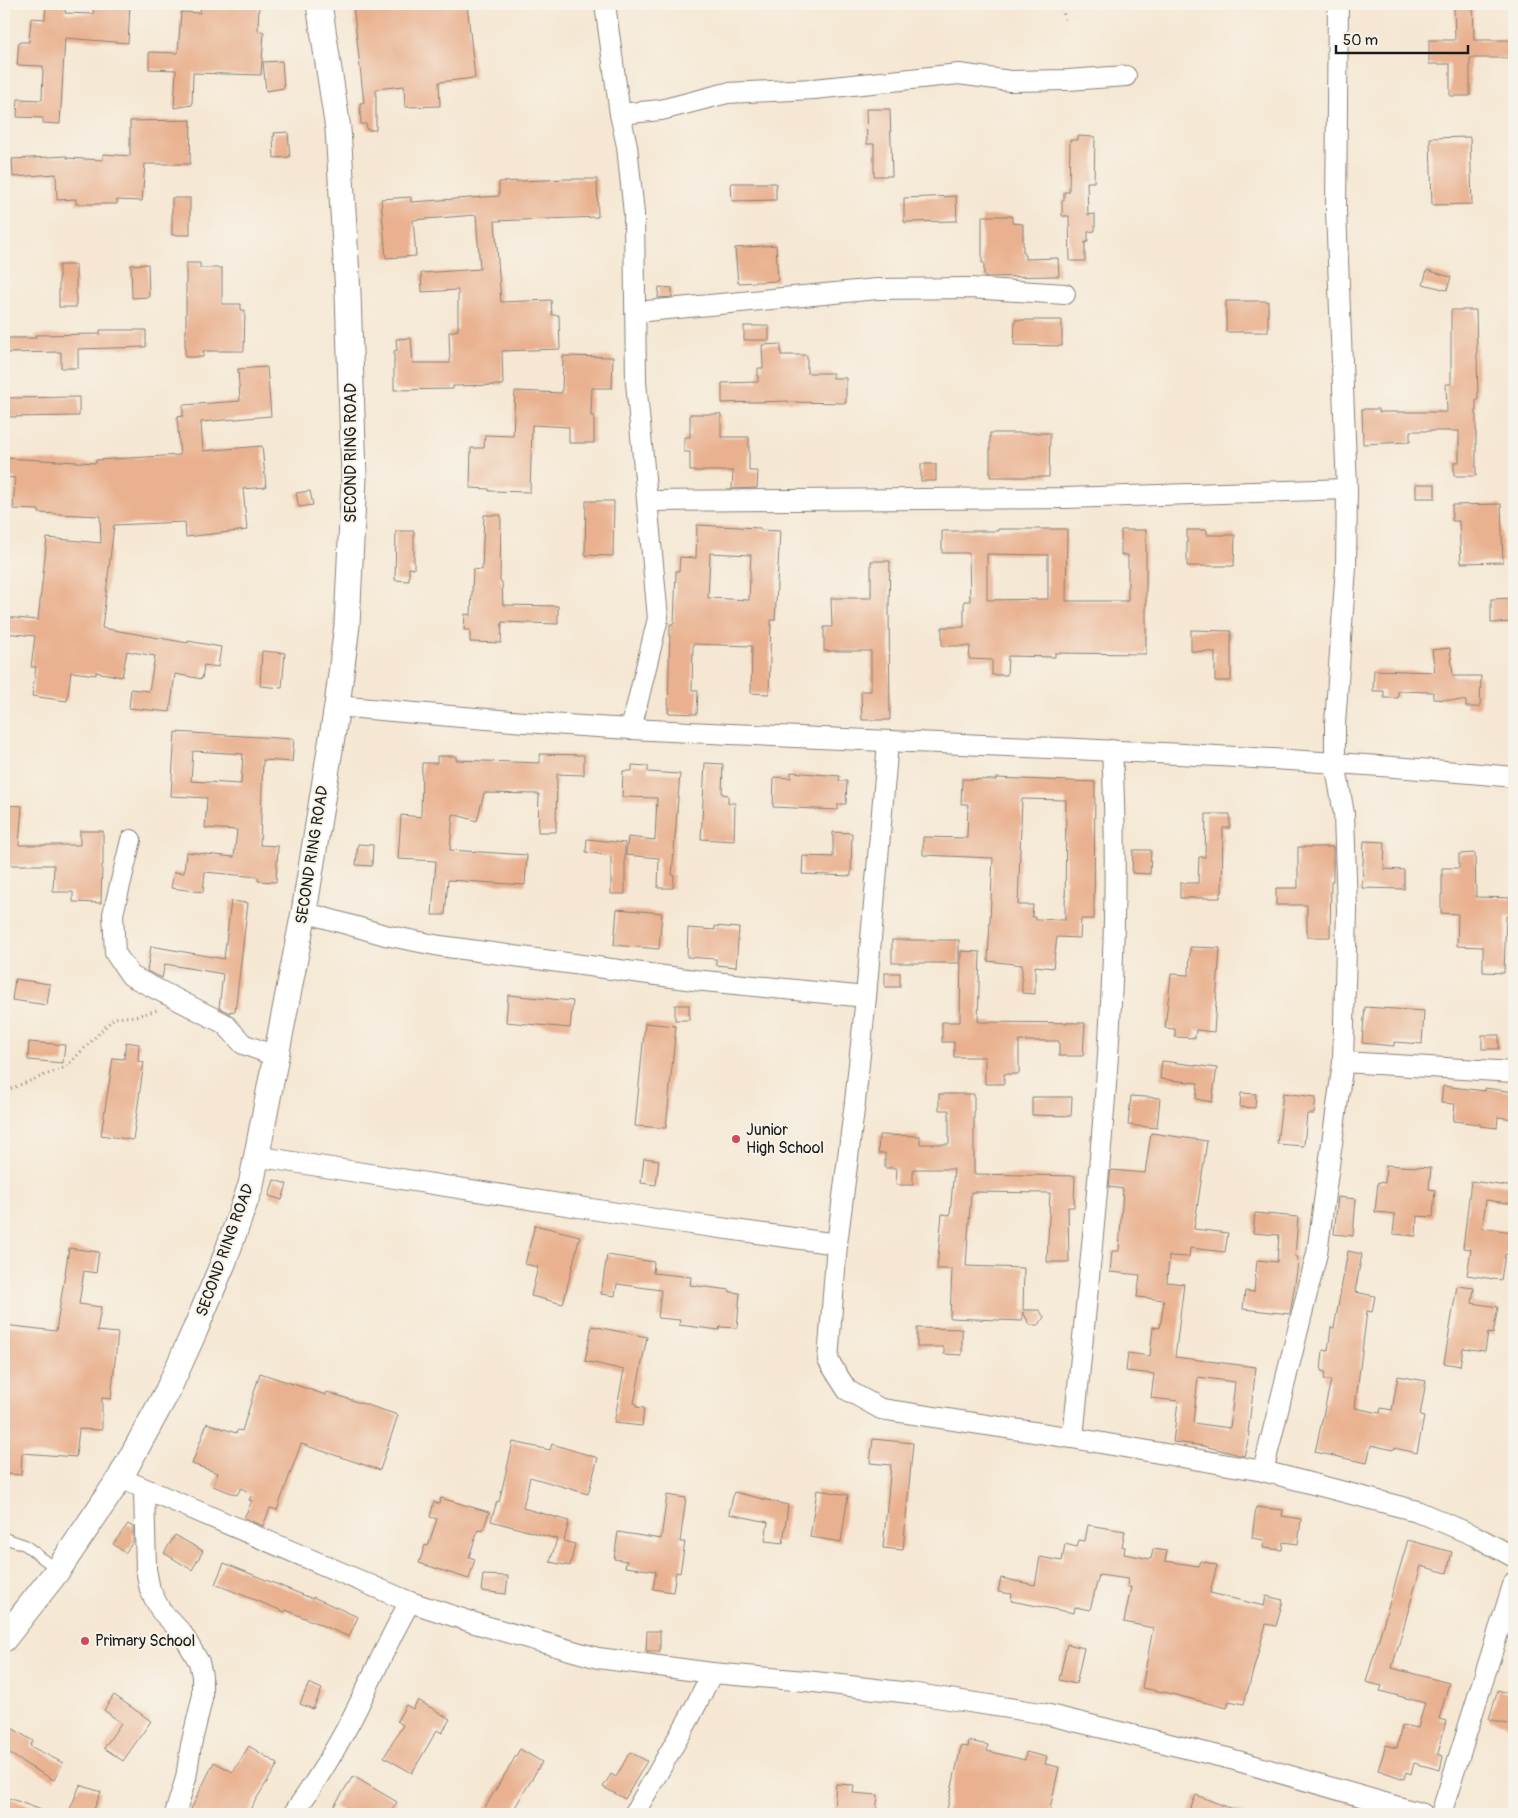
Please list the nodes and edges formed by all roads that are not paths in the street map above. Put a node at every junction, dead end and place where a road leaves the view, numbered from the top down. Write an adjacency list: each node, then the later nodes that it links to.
1 (319, 4): 10 (street, SECOND RING ROAD)
2 (605, 4): 5 (street)
3 (1338, 4): 8 (street)
4 (1126, 76): 5 (street)
5 (620, 114): 7 (street)
6 (1065, 294): 7 (street)
7 (636, 312): 9 (street)
8 (1347, 489): 9 (street); 14 (street)
9 (648, 501): 11 (street)
10 (337, 706): 11 (street); 17 (street, SECOND RING ROAD)
11 (631, 729): 12 (street)
12 (888, 742): 13 (street); 18 (street)
13 (1112, 750): 14 (street); 24 (street)
14 (1335, 762): 15 (street); 20 (street)
15 (1514, 777)
16 (131, 840): 19 (street)
17 (304, 912): 18 (street); 19 (street, SECOND RING ROAD)
18 (866, 997): 23 (street)
19 (275, 1056): 22 (street, SECOND RING ROAD)
20 (1344, 1062): 21 (street); 25 (street)
21 (1514, 1072)
22 (256, 1156): 23 (street); 26 (street, SECOND RING ROAD)
23 (837, 1244): 24 (street)
24 (1073, 1438): 25 (street)
25 (1263, 1471): 29 (street)
26 (120, 1478): 27 (street); 30 (street, SECOND RING ROAD)
27 (144, 1489): 32 (street); 35 (street)
28 (4, 1538): 30 (lane)
29 (1514, 1556)
30 (58, 1570): 33 (street, SECOND RING ROAD)
31 (1514, 1582): 39 (street)
32 (410, 1602): 34 (street); 36 (street)
33 (4, 1639)
34 (712, 1673): 37 (street); 38 (street)
35 (175, 1814)
36 (293, 1814)
37 (634, 1814)
38 (1423, 1814)
39 (1441, 1814)

